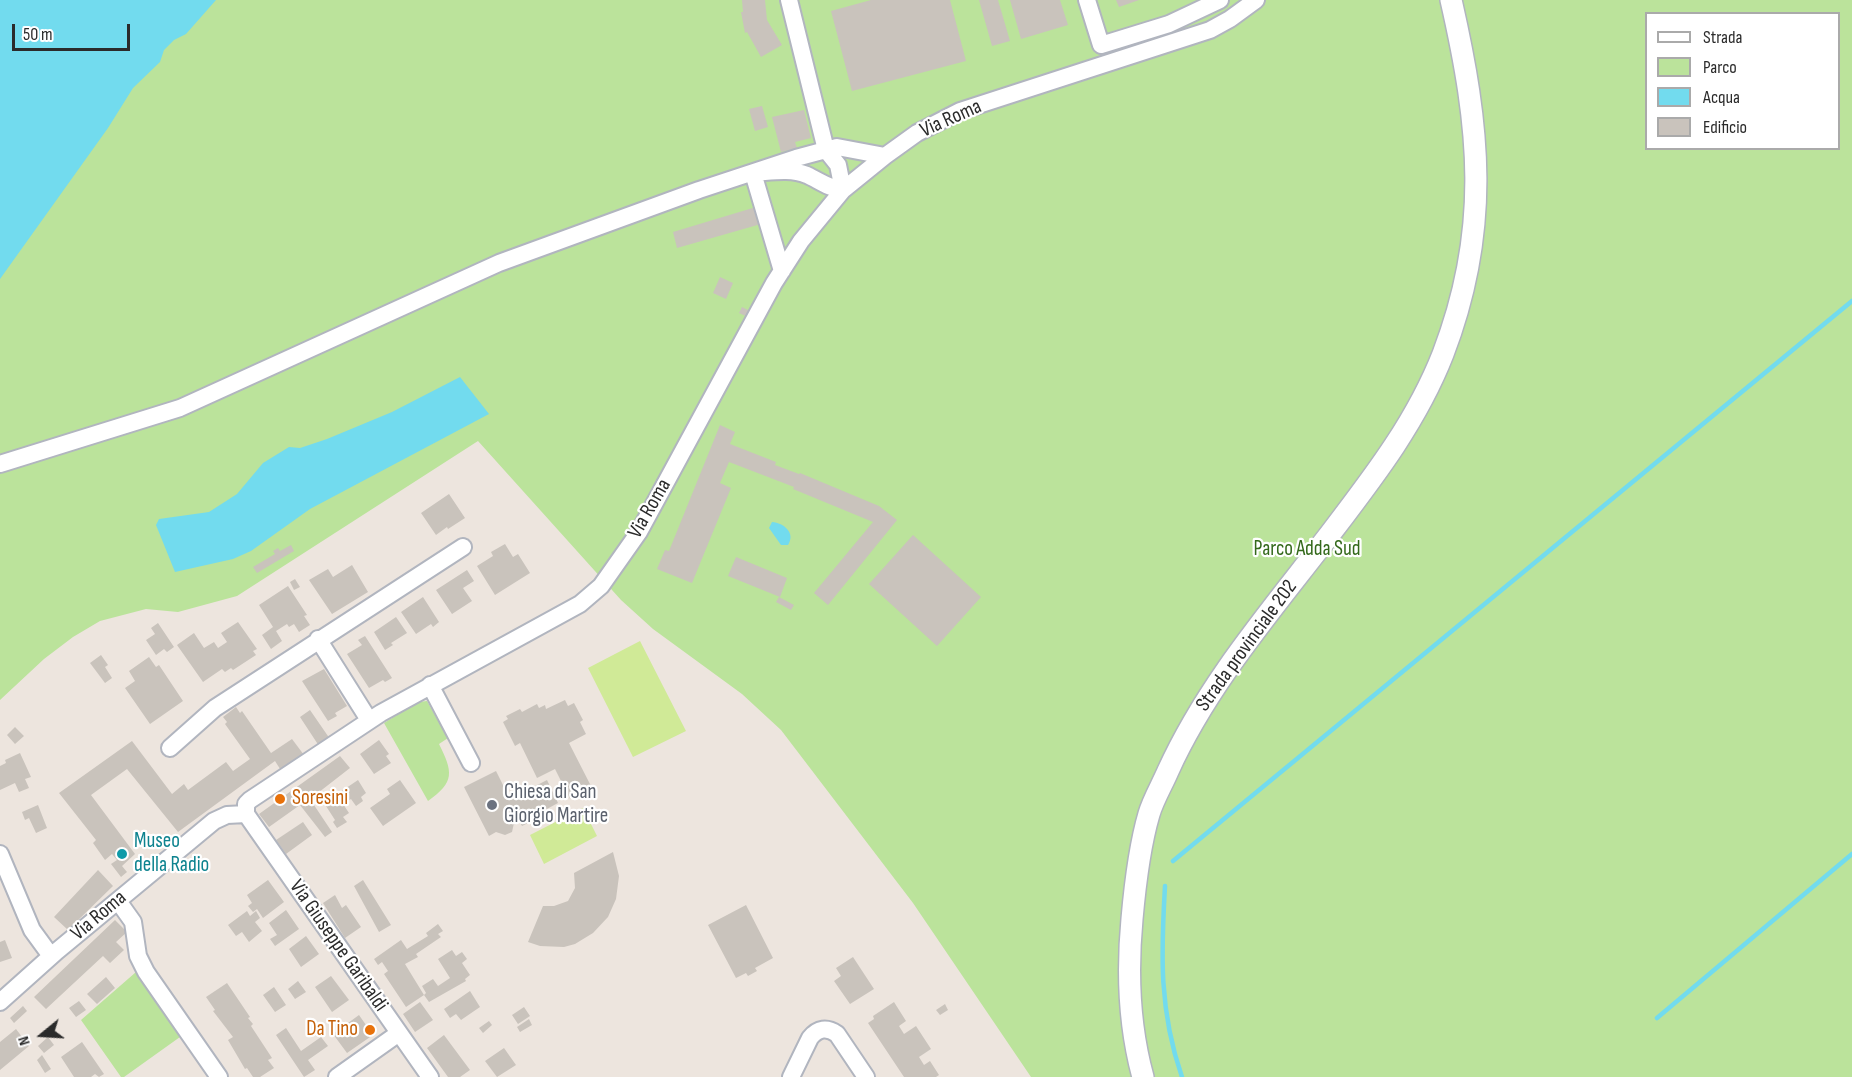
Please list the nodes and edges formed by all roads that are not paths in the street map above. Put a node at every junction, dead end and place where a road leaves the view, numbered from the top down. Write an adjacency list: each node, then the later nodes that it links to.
1 (789, 0): 6 (street)
2 (1087, 0): 3 (street)
3 (1220, 0)
4 (1256, 0): 7 (street, Via Roma)
5 (1451, 0): 31 (street, Strada provinciale 202)
6 (826, 150): 7 (street); 8 (street); 9 (street); 10 (street)
7 (885, 156): 10 (street, Via Roma)
8 (753, 172): 9 (street); 12 (street); 13 (street)
9 (822, 184): 10 (street); 11 (street)
10 (843, 190): 11 (street, Via Roma)
11 (826, 209): 12 (street, Via Roma)
12 (782, 271): 16 (street, Via Roma)
13 (0, 464)
14 (463, 547): 15 (street)
15 (318, 639): 17 (street); 18 (street)
16 (430, 685): 17 (street, Via Roma); 19 (street)
17 (369, 720): 20 (street, Via Roma)
18 (170, 748)
19 (471, 763)
20 (246, 814): 22 (street, Via Roma); 25 (street, Via Giuseppe Garibaldi)
21 (0, 854): 23 (street)
22 (118, 901): 23 (street, Via Roma); 26 (street)
23 (51, 956): 24 (street, Via Roma)
24 (0, 1002)
25 (399, 1033): 27 (street); 28 (street, Via Giuseppe Garibaldi)
26 (219, 1077)
27 (337, 1077)
28 (430, 1077)
29 (791, 1077): 30 (street)
30 (866, 1077)
31 (1143, 1077)

